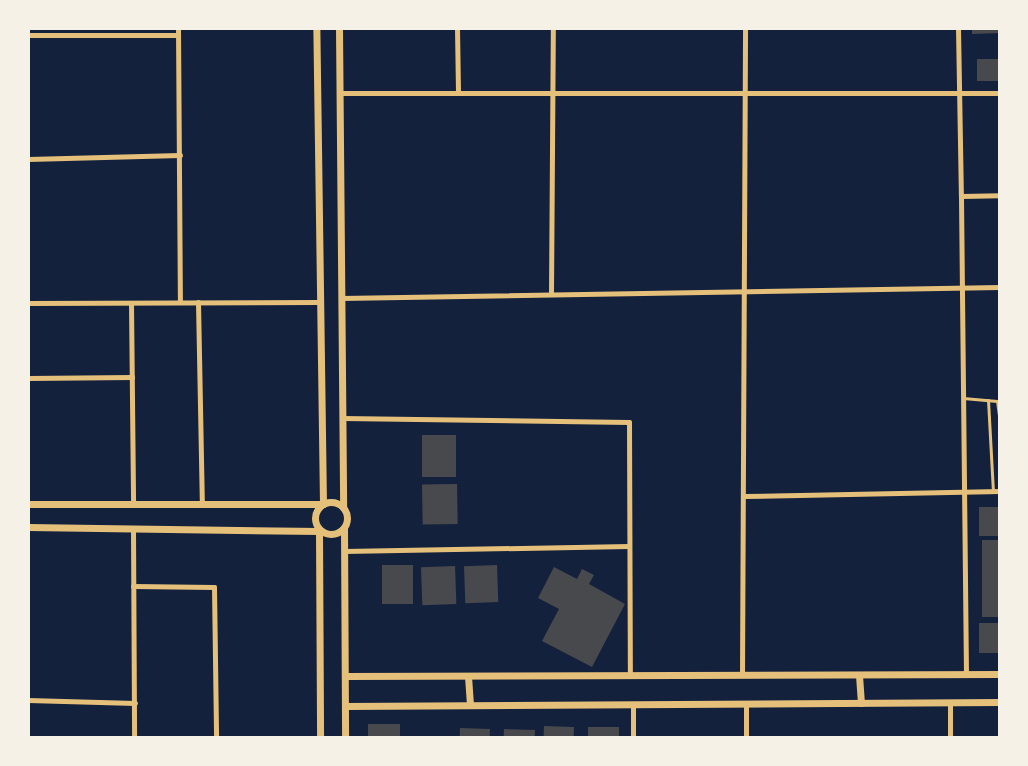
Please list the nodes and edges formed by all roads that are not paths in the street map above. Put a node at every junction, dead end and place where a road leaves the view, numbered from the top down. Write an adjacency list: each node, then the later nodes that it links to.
1 (316, 28): 27 (street)
2 (339, 28): 12 (street)
3 (457, 28): 13 (street)
4 (553, 28): 10 (street)
5 (745, 28): 11 (street)
6 (958, 28): 14 (street)
7 (51, 32): 8 (street); 9 (street)
8 (178, 32): 16 (street)
9 (28, 35)
10 (552, 92): 11 (street); 13 (street); 23 (street)
11 (745, 92): 14 (street); 22 (street)
12 (340, 93): 13 (street); 24 (street)
13 (458, 93)
14 (958, 93): 15 (street); 19 (street)
15 (999, 93)
16 (180, 155): 17 (street); 25 (street)
17 (28, 159)
18 (999, 195): 19 (street)
19 (961, 196): 21 (street)
20 (999, 287): 21 (street)
21 (962, 288): 22 (street); 32 (street)
22 (744, 291): 23 (street); 38 (street)
23 (551, 294): 24 (street)
24 (341, 298): 34 (street)
25 (180, 302): 26 (street); 29 (street)
26 (198, 302): 27 (street); 41 (street)
27 (320, 302): 42 (street)
28 (28, 303): 29 (street)
29 (131, 303): 30 (street)
30 (132, 377): 31 (street); 40 (street)
31 (28, 378)
32 (963, 398): 33 (lane); 37 (street)
33 (988, 399): 35 (lane); 36 (lane)
34 (342, 418): 43 (street); 48 (street)
35 (999, 423)
36 (996, 491): 37 (street)
37 (964, 492): 38 (street); 55 (street)
38 (744, 496): 53 (street)
39 (28, 504): 40 (street)
40 (132, 504): 41 (street)
41 (202, 504): 42 (street)
42 (323, 504): 43 (street); 47 (street)
43 (343, 507): 45 (street)
44 (28, 527): 46 (street)
45 (344, 528): 47 (street); 49 (street)
46 (133, 529): 47 (street); 50 (street)
47 (319, 531): 69 (street)
48 (629, 546): 49 (street); 52 (street)
49 (344, 551): 56 (street)
50 (133, 586): 61 (street); 68 (street)
51 (999, 674): 55 (street)
52 (630, 675): 53 (street); 57 (street)
53 (742, 675): 54 (street)
54 (860, 675): 55 (street); 62 (street)
55 (966, 675)
56 (345, 676): 57 (street); 66 (street)
57 (468, 676): 65 (street)
58 (28, 700): 61 (street)
59 (950, 702): 60 (street); 62 (street); 73 (street)
60 (999, 702)
61 (135, 703): 67 (street)
62 (861, 703): 64 (street)
63 (633, 704): 64 (street); 65 (street); 71 (street)
64 (746, 704): 72 (street)
65 (470, 705): 66 (street)
66 (345, 706): 70 (street)
67 (135, 738)
68 (216, 738)
69 (320, 738)
70 (345, 738)
71 (633, 738)
72 (746, 738)
73 (950, 738)

